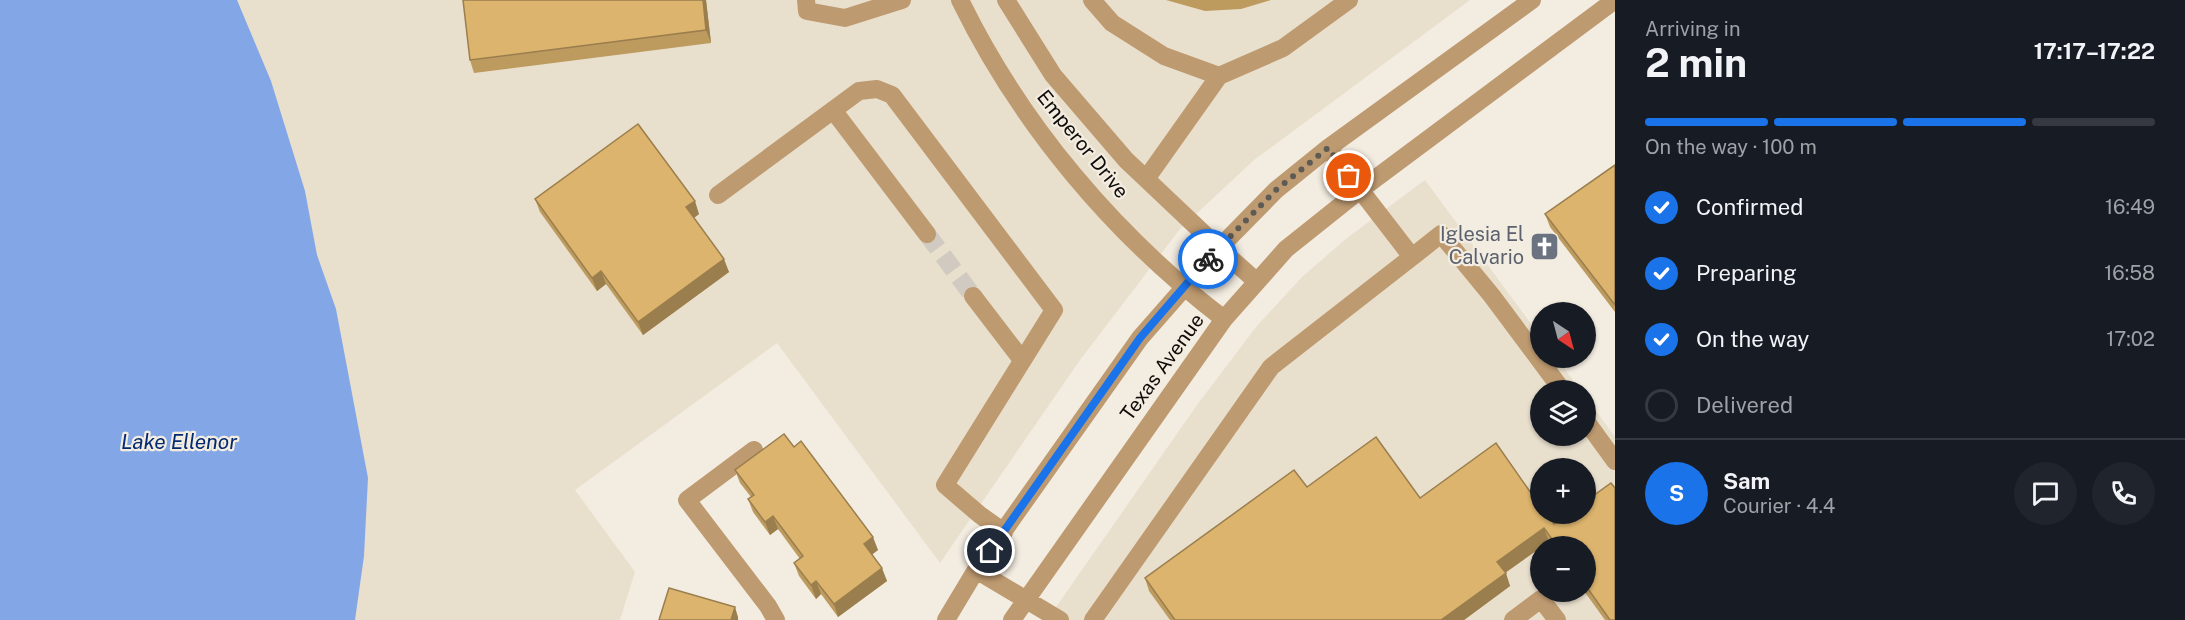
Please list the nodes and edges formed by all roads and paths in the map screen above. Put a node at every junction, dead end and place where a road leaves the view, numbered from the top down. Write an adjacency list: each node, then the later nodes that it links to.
1 (806, 0): 2 (street)
2 (903, 0)
3 (960, 0): 19 (street, Emperor Drive)
4 (1006, 0): 12 (street, Emperor Drive)
5 (1092, 0): 9 (street)
6 (1349, 0): 9 (street)
7 (1532, 0): 11 (street, Texas Avenue)
8 (1615, 0): 13 (street, Texas Avenue)
9 (1219, 76): 12 (street)
10 (833, 110): 14 (street); 15 (street); 22 (street)
11 (1328, 148): 13 (street); 16 (street, Texas Avenue)
12 (1146, 179): 16 (street, Emperor Drive)
13 (1359, 190): 17 (street); 18 (street, Texas Avenue)
14 (718, 195)
15 (927, 234)
16 (1219, 248): 18 (street, Emperor Drive); 19 (street, Texas Avenue)
17 (1412, 257): 23 (street); 34 (street)
18 (1256, 281): 21 (street, Texas Avenue)
19 (1183, 287): 21 (street, Emperor Drive); 27 (street, Texas Avenue)
20 (973, 296): 22 (street)
21 (1224, 319): 29 (street, Texas Avenue)
22 (1022, 360): 27 (street)
23 (1555, 380)
24 (1596, 435): 26 (street)
25 (754, 450): 30 (street)
26 (1615, 461)
27 (1004, 532): 28 (street, Texas Avenue)
28 (976, 570): 29 (street); 31 (street, Texas Avenue)
29 (1026, 598): 32 (street, Texas Avenue); 33 (street)
30 (776, 620)
31 (946, 620)
32 (1012, 620)
33 (1060, 620)
34 (1093, 620)
35 (1513, 620): 36 (street)
36 (1557, 620)

